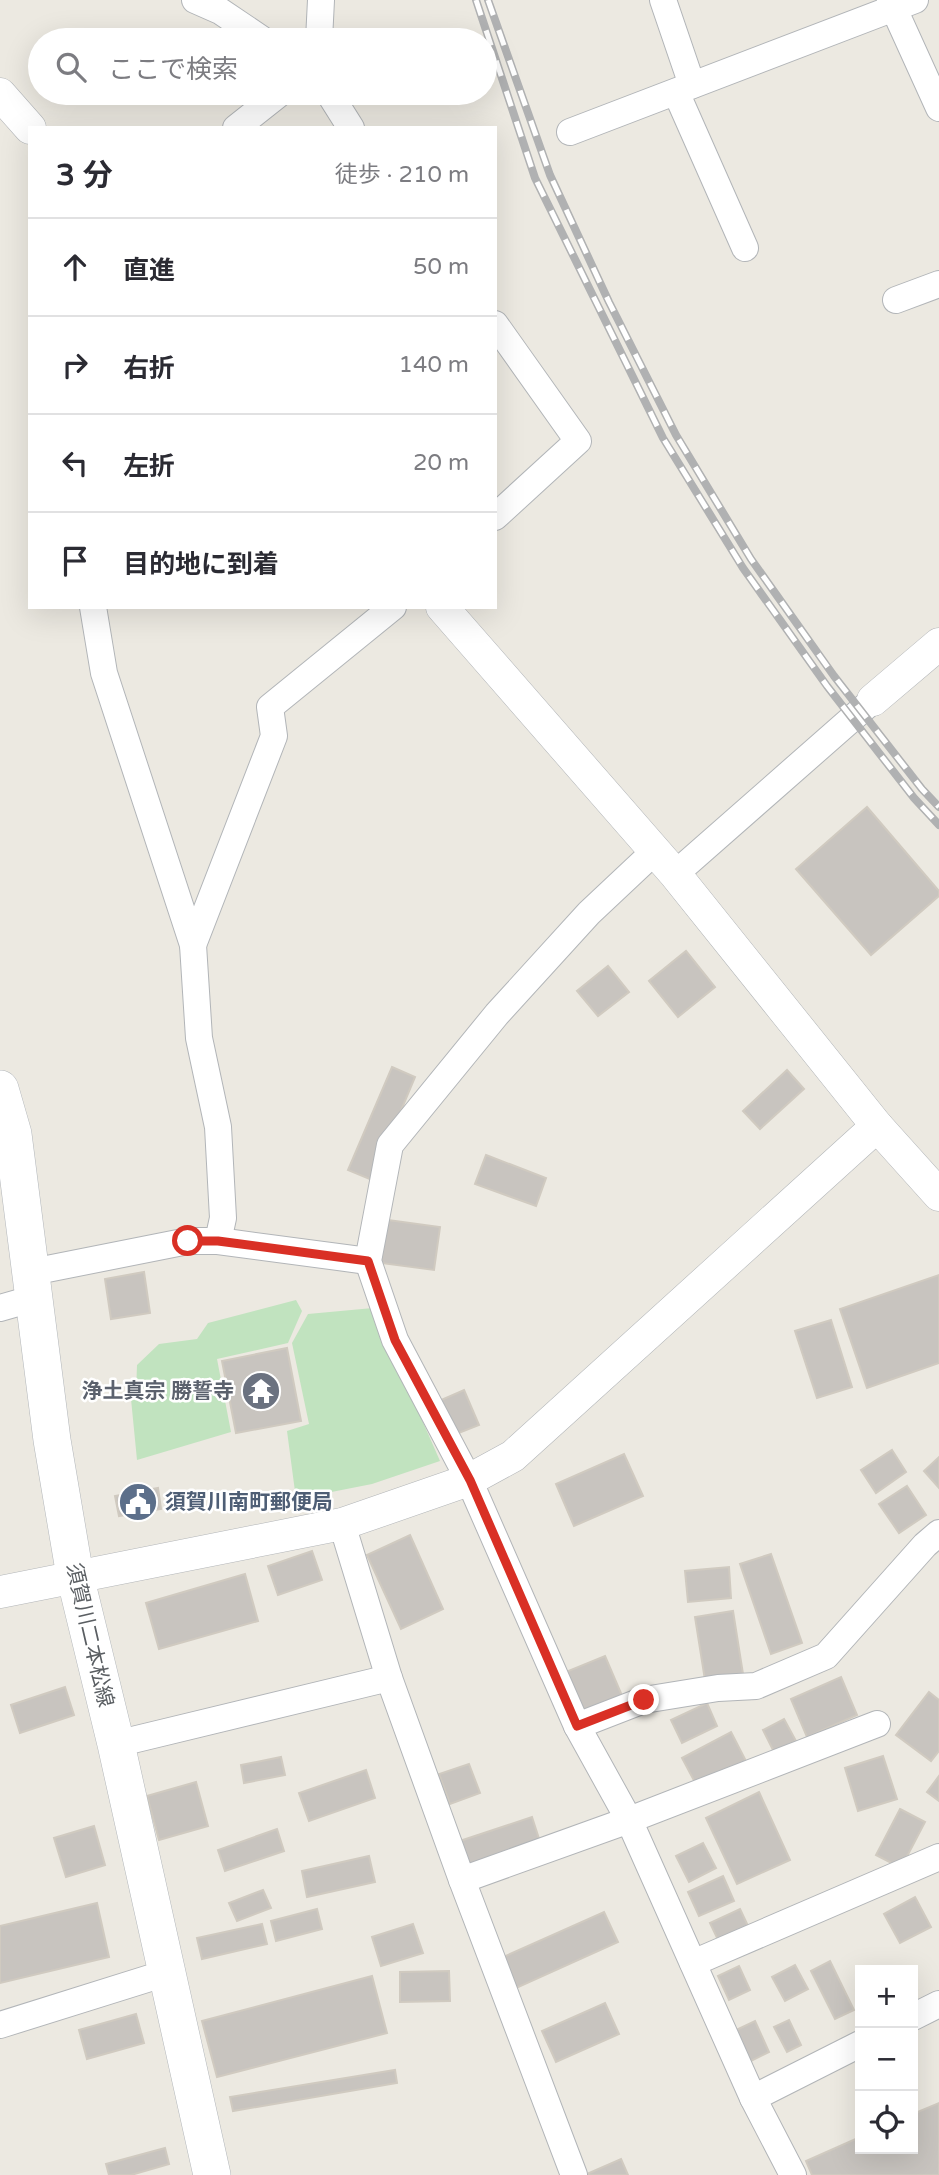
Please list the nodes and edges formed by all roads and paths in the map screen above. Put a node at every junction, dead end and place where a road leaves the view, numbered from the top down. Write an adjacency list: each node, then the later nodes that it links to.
1 (195, 0): 5 (street)
2 (321, 0): 6 (street)
3 (663, 0): 7 (street)
4 (899, 3): 7 (street); 11 (street)
5 (246, 28)
6 (320, 28)
7 (684, 88): 15 (street); 16 (street)
8 (0, 94): 12 (street)
9 (265, 105): 13 (street)
10 (337, 105): 14 (street)
11 (939, 108)
12 (28, 126)
13 (239, 126)
14 (350, 126)
15 (570, 132)
16 (745, 248)
17 (939, 284): 18 (street)
18 (896, 300)
19 (497, 327): 20 (street)
20 (497, 515)
21 (93, 609): 27 (street)
22 (391, 609): 27 (street)
23 (444, 609): 26 (street)
24 (939, 644): 25 (street)
25 (873, 700): 26 (street)
26 (665, 863): 29 (street); 32 (street)
27 (193, 945): 31 (street)
28 (0, 1089): 33 (main road, 須賀川二本松線)
29 (877, 1126): 30 (street); 35 (street)
30 (939, 1195)
31 (218, 1241): 32 (street); 33 (street)
32 (368, 1261): 35 (street)
33 (33, 1285): 34 (street); 38 (main road, 須賀川二本松線)
34 (0, 1308)
35 (470, 1480): 36 (street); 42 (street)
36 (342, 1524): 38 (street); 40 (street)
37 (939, 1533): 42 (street)
38 (75, 1576): 39 (street); 43 (main road, 須賀川二本松線)
39 (0, 1592)
40 (389, 1678): 43 (street); 46 (street)
41 (877, 1724): 44 (street)
42 (577, 1726): 44 (street)
43 (116, 1744): 48 (main road, 須賀川二本松線)
44 (629, 1820): 46 (street); 47 (street)
45 (939, 1857): 47 (street)
46 (462, 1880): 55 (street)
47 (693, 1964): 53 (street)
48 (166, 1973): 51 (street); 54 (main road, 須賀川二本松線)
49 (939, 2004): 50 (street)
50 (918, 2014)
51 (0, 2025)
52 (855, 2047): 53 (street)
53 (753, 2098): 56 (street)
54 (212, 2175)
55 (574, 2175)
56 (793, 2175)

